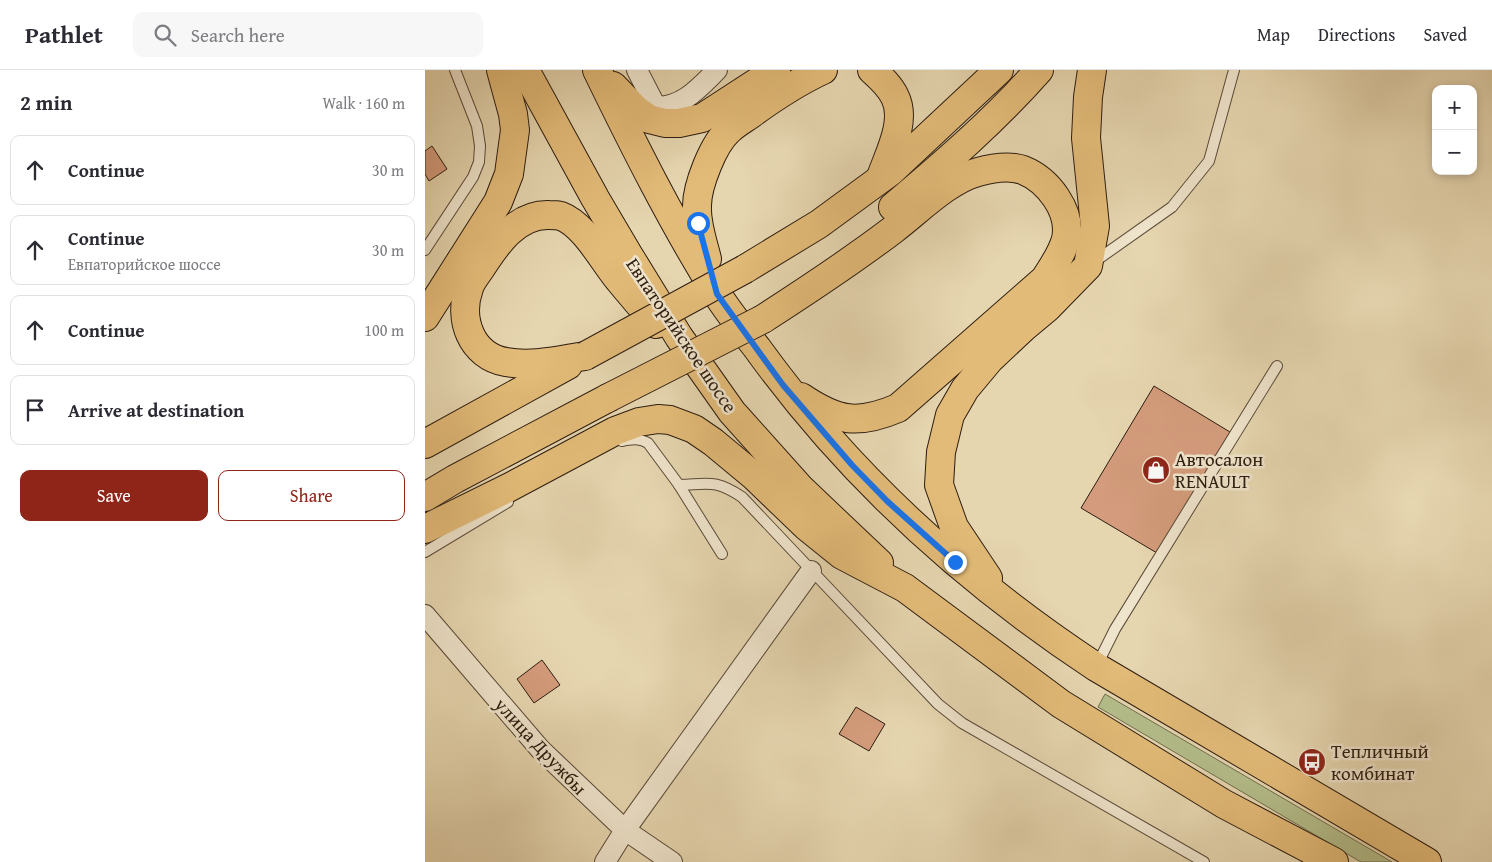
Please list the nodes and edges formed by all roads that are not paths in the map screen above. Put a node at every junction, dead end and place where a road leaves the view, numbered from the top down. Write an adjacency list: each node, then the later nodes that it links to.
1 (455, 70): 15 (lane)
2 (501, 70): 19 (main road)
3 (525, 70): 24 (main road, Евпаторийское шоссе)
4 (597, 70): 7 (main road); 17 (main road)
5 (637, 70): 6 (street)
6 (717, 70)
7 (776, 70)
8 (823, 70): 17 (main road)
9 (872, 70): 14 (main road)
10 (999, 70): 14 (main road)
11 (1039, 70): 18 (main road)
12 (1092, 70): 16 (main road)
13 (1234, 70): 16 (lane)
14 (880, 179): 20 (main road, bridge)
15 (425, 250)
16 (1088, 266): 36 (main road)
17 (717, 294): 22 (main road)
18 (759, 312): 22 (main road); 23 (main road)
19 (425, 317)
20 (585, 356): 24 (main road); 25 (main road)
21 (1277, 366): 38 (lane)
22 (776, 374): 36 (main road)
23 (604, 392): 27 (main road); 30 (main road)
24 (732, 412): 35 (main road, Евпаторийское шоссе)
25 (425, 444)
26 (601, 450): 28 (lane)
27 (425, 480)
28 (679, 485): 33 (lane); 34 (lane)
29 (520, 495): 32 (lane)
30 (425, 497)
31 (425, 529): 35 (main road)
32 (425, 552)
33 (722, 554)
34 (811, 571): 39 (street); 43 (lane)
35 (905, 588): 40 (main road)
36 (1002, 600): 38 (main road)
37 (425, 615): 39 (street, улица Дружбы)
38 (1096, 668): 44 (main road)
39 (625, 830): 41 (street); 42 (street, улица Дружбы)
40 (1317, 858)
41 (605, 862)
42 (671, 862)
43 (1204, 862)
44 (1427, 862)

